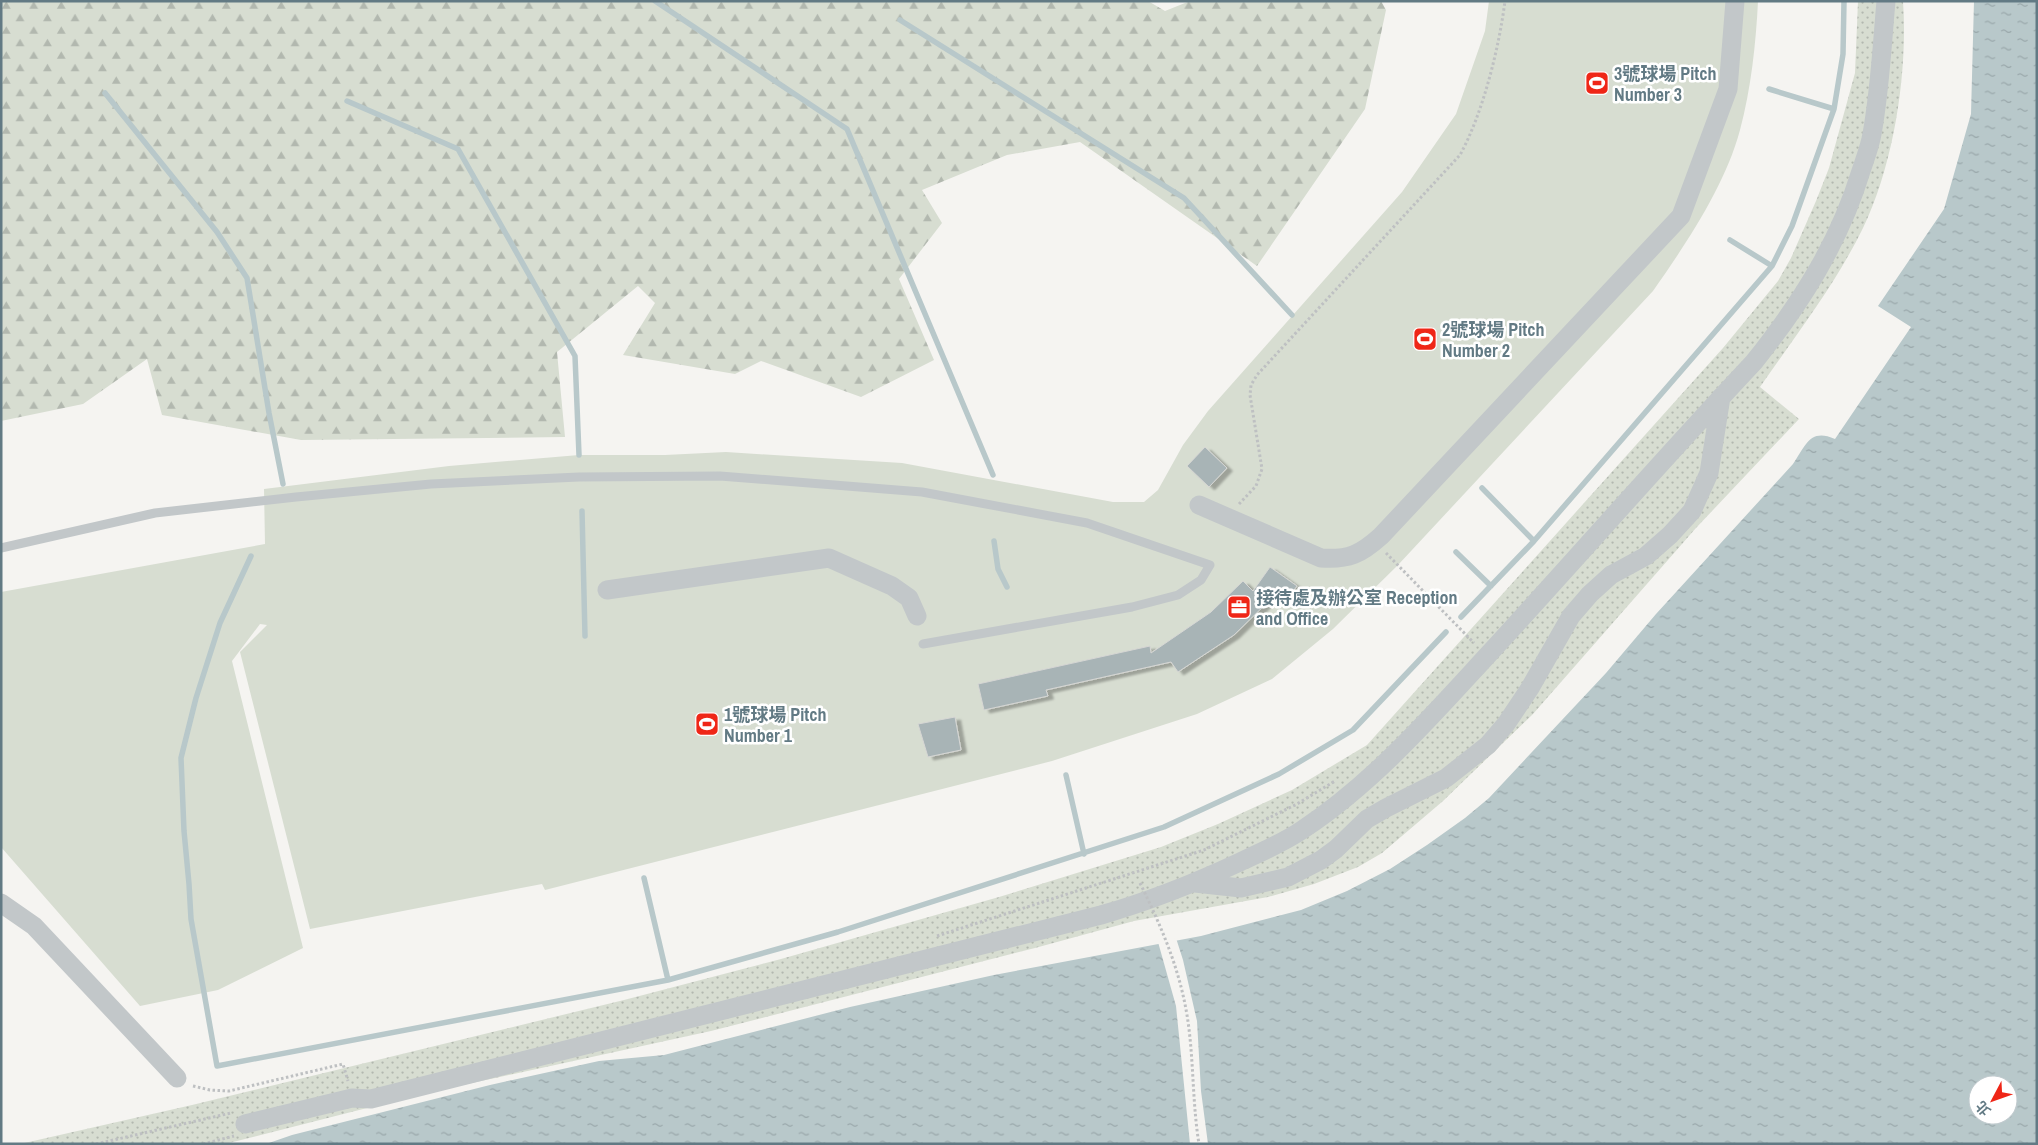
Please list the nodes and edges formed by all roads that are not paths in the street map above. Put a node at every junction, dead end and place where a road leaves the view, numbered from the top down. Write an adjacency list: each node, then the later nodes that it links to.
1 (1735, 1): 4 (street)
2 (1886, 1): 3 (street)
3 (1721, 397): 9 (street); 9 (street)
4 (1199, 505)
5 (1, 548): 8 (lane)
6 (607, 590): 7 (street)
7 (917, 616)
8 (923, 644)
9 (1194, 883): 12 (street)
10 (1, 903): 11 (street)
11 (177, 1078)
12 (238, 1118)

